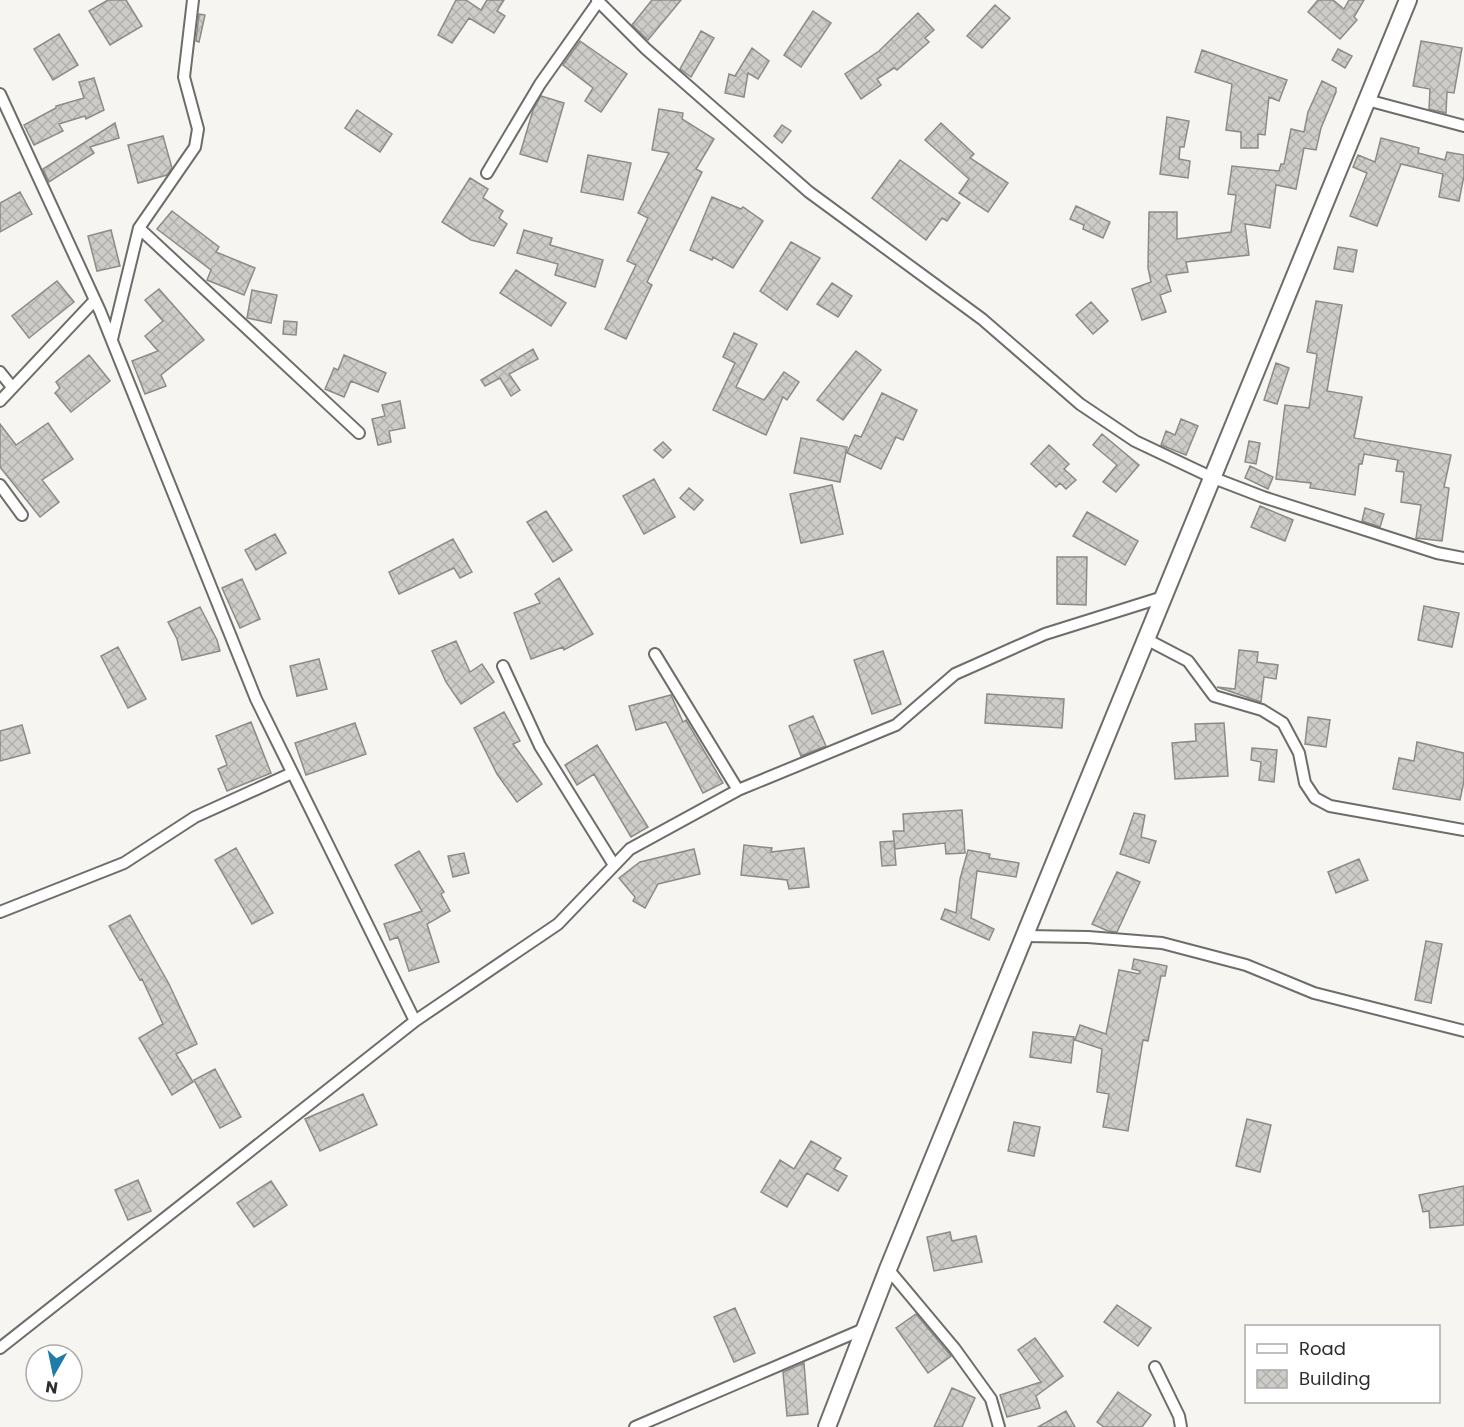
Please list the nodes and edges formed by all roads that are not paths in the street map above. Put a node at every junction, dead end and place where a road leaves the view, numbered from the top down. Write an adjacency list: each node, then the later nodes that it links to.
1 (193, 0): 8 (street)
2 (1408, 0): 5 (main road)
3 (598, 1): 7 (street); 15 (street)
4 (0, 94): 9 (street)
5 (1367, 100): 6 (street); 15 (main road)
6 (1464, 126)
7 (487, 173)
8 (140, 228): 10 (street); 14 (street)
9 (95, 300): 10 (street); 12 (street)
10 (112, 340): 23 (street)
11 (0, 372): 12 (street)
12 (12, 387): 13 (street)
13 (0, 400)
14 (359, 433)
15 (1211, 477): 18 (street); 19 (main road)
16 (0, 485): 17 (street)
17 (22, 515)
18 (1464, 558)
19 (1163, 597): 20 (main road); 24 (street)
20 (1146, 639): 25 (street); 28 (main road)
21 (655, 654): 24 (street)
22 (503, 666): 26 (street)
23 (292, 773): 27 (street); 29 (street)
24 (738, 790): 26 (street)
25 (1464, 830)
26 (614, 865): 29 (street)
27 (0, 912)
28 (1025, 936): 30 (street); 31 (main road)
29 (415, 1021): 33 (street)
30 (1464, 1031)
31 (888, 1269): 32 (main road); 37 (street)
32 (866, 1328): 35 (street); 36 (main road)
33 (0, 1348)
34 (1155, 1368): 38 (street)
35 (635, 1427)
36 (827, 1427)
37 (999, 1427)
38 (1181, 1427)

